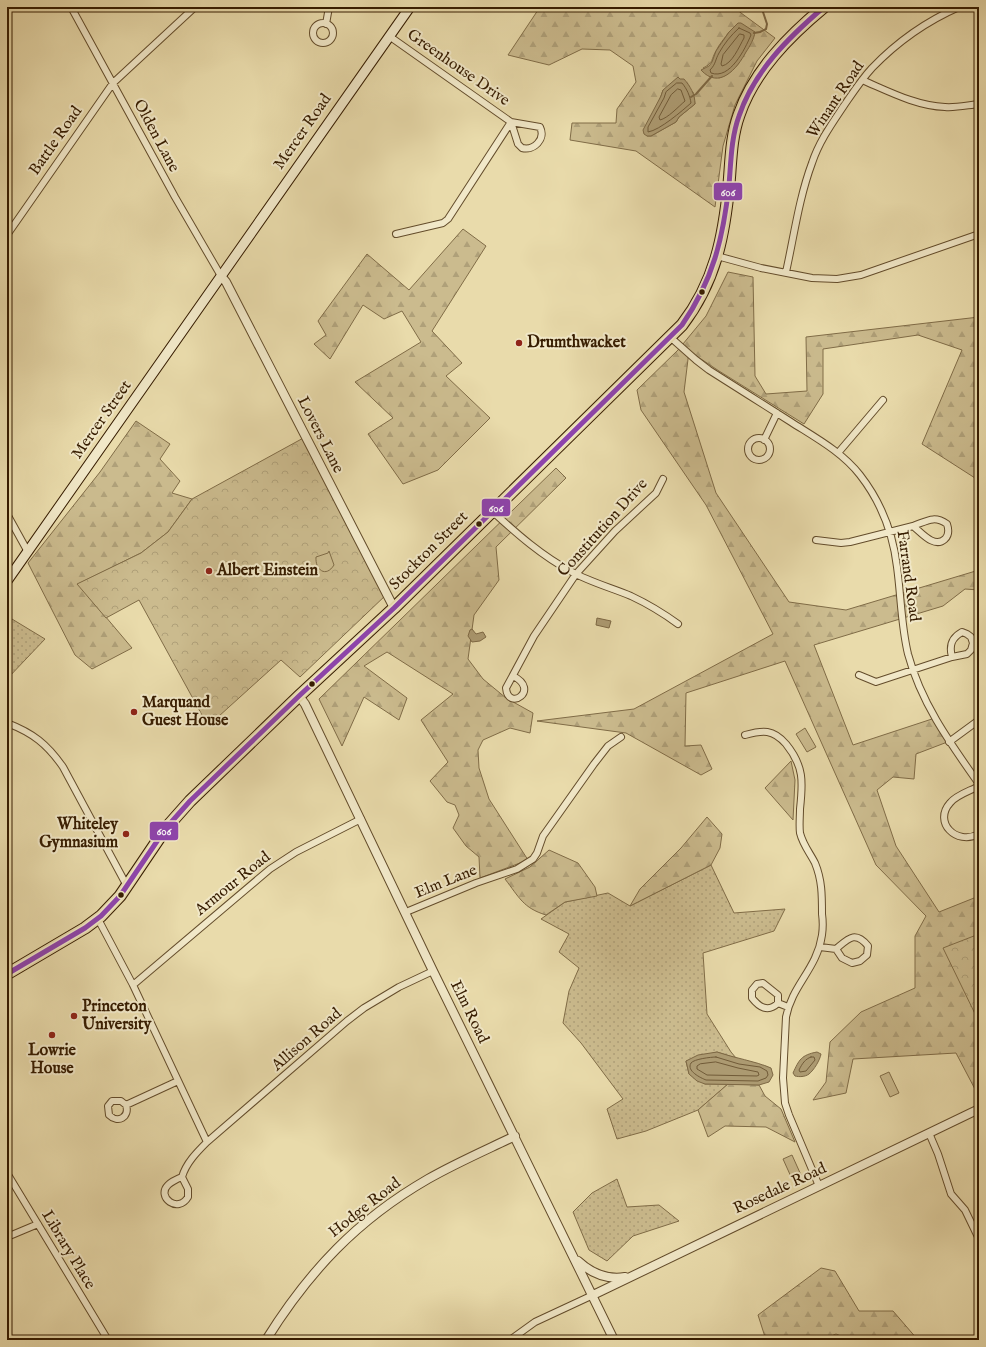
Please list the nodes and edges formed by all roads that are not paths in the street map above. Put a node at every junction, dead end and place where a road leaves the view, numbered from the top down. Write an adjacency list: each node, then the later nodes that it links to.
1 (71, 7): 10 (street, Olden Lane)
2 (195, 7): 10 (street, Battle Road)
3 (329, 7): 7 (street)
4 (410, 7): 8 (main road, Mercer Road)
5 (824, 7): 16 (highway, Stockton Street)
6 (959, 7): 9 (street, Winant Road)
7 (326, 24)
8 (389, 36): 12 (street, Greenhouse Drive); 18 (main road, Mercer Road)
9 (862, 80): 11 (street); 17 (street, Winant Road)
10 (113, 83): 13 (street, Battle Road); 18 (street, Olden Lane)
11 (979, 104)
12 (511, 122): 12 (street, Greenhouse Drive); 14 (street)
13 (7, 234)
14 (396, 234)
15 (979, 234): 17 (street)
16 (717, 256): 17 (street); 19 (highway, Stockton Street)
17 (786, 272)
18 (221, 276): 30 (main road, Mercer Street); 33 (street, Lovers Lane)
19 (670, 337): 21 (street, Farrand Road); 25 (highway, Stockton Street)
20 (883, 400): 23 (street)
21 (777, 413): 22 (street); 23 (street, Farrand Road)
22 (764, 440)
23 (838, 453): 28 (street, Farrand Road)
24 (663, 479): 31 (street, Constitution Drive)
25 (492, 511): 31 (street); 33 (highway, Stockton Street)
26 (7, 514): 30 (street)
27 (913, 526): 27 (street); 28 (street)
28 (890, 531): 29 (street); 36 (street, Farrand Road)
29 (816, 540)
30 (28, 552): 32 (main road, Mercer Street)
31 (576, 574): 34 (street); 38 (street, Constitution Drive)
32 (7, 581)
33 (394, 608): 39 (highway, Stockton Street)
34 (678, 624)
35 (952, 657): 36 (street)
36 (913, 670): 37 (street); 44 (street, Farrand Road)
37 (859, 675)
38 (513, 676)
39 (299, 696): 46 (street, Elm Road); 48 (highway, Stockton Street)
40 (979, 720): 44 (street)
41 (7, 723): 48 (street)
42 (745, 735): 51 (street)
43 (621, 737): 49 (street, Elm Lane)
44 (949, 742): 45 (street, Farrand Road)
45 (979, 785): 47 (street, Farrand Road)
46 (361, 819): 49 (street, Elm Road); 55 (street, Armour Road)
47 (979, 834)
48 (127, 887): 50 (highway, Stockton Street)
49 (406, 912): 54 (street, Elm Road)
50 (98, 919): 53 (highway, Stockton Street); 55 (street)
51 (820, 947): 52 (street); 57 (street)
52 (836, 950): 52 (street)
53 (8, 971)
54 (433, 971): 62 (street, Elm Road); 63 (street, Allison Road)
55 (133, 985): 58 (street)
56 (778, 1003): 56 (street); 57 (street)
57 (788, 1007): 66 (street)
58 (178, 1081): 59 (street); 63 (street)
59 (126, 1105)
60 (979, 1109): 61 (street, Rosedale Road)
61 (928, 1133): 66 (street, Rosedale Road); 69 (street)
62 (515, 1136): 70 (street, Elm Road); 74 (street, Hodge Road)
63 (207, 1142): 65 (street, Allison Road)
64 (7, 1173): 67 (street, Library Place)
65 (182, 1177): 65 (street)
66 (819, 1186): 71 (street, Rosedale Road)
67 (38, 1224): 68 (street); 73 (street, Library Place)
68 (7, 1237)
69 (979, 1240)
70 (575, 1258): 71 (street); 72 (street, Elm Road)
71 (634, 1275): 72 (street, Rosedale Road)
72 (593, 1295): 75 (street); 76 (street, Elm Road)
73 (108, 1340)
74 (266, 1340)
75 (510, 1340)
76 (614, 1340)

